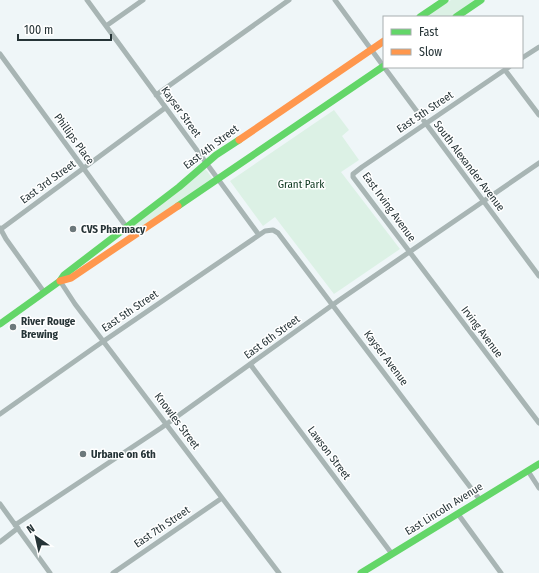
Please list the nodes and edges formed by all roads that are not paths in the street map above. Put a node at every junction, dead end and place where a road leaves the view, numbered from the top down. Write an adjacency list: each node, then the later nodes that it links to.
1 (87, 0): 9 (street, Kayser Street)
2 (143, 0): 9 (street)
3 (289, 0): 19 (street)
4 (335, 0): 12 (street, South Alexander Avenue)
5 (445, 0): 7 (street)
6 (481, 0): 8 (street)
7 (421, 16)
8 (457, 16)
9 (106, 26): 19 (street, Kayser Street)
10 (383, 42): 12 (street, East 4th Street)
11 (539, 47): 14 (street)
12 (371, 50): 15 (street, South Alexander Avenue); 23 (street, East 4th Street)
13 (0, 54): 25 (street, Phillips Place)
14 (523, 57)
15 (383, 65)
16 (383, 67): 27 (street, East 4th Street)
17 (385, 68): 22 (street, South Alexander Avenue)
18 (507, 68): 21 (street); 22 (street, East 5th Street)
19 (156, 94): 20 (street, Kayser Street)
20 (165, 108): 23 (street, Kayser Street); 25 (street, East 3rd Street)
21 (539, 115)
22 (425, 124): 26 (street, East 5th Street); 28 (street, South Alexander Avenue)
23 (206, 163): 27 (street, Kayser Street); 29 (street, East 4th Street)
24 (539, 164): 28 (street, East 6th Street)
25 (83, 169): 29 (street, Phillips Place); 30 (street, East 3rd Street)
26 (353, 174): 34 (street, East Irving Avenue)
27 (217, 179): 32 (street, Kayser Street); 33 (street, East 4th Street)
28 (483, 201): 34 (street, East 6th Street); 35 (street, South Alexander Avenue)
29 (127, 227): 33 (street, Phillips Place); 36 (street, East 4th Street)
30 (1, 228): 37 (street)
31 (273, 230): 32 (street, East 5th Street); 38 (street, Kayser Avenue)
32 (259, 235): 40 (street, East 5th Street)
33 (133, 236): 36 (street, East 4th Street)
34 (409, 252): 38 (street, East 6th Street); 43 (street, Irving Avenue)
35 (539, 276)
36 (60, 281): 37 (street, East 4th Street); 40 (street, Knowles Street)
37 (44, 292): 39 (street, East 4th Street)
38 (333, 305): 41 (street, East 6th Street); 49 (street, Kayser Avenue)
39 (0, 324)
40 (103, 341): 42 (street, East 5th Street); 44 (street, Knowles Street)
41 (250, 364): 44 (street, East 6th Street); 54 (street, Lawson Street)
42 (0, 414)
43 (539, 423)
44 (166, 424): 48 (street, Knowles Street); 52 (street, East 6th Street)
45 (539, 464): 46 (street, East Lincoln Avenue)
46 (528, 471): 47 (street); 49 (street, East Lincoln Avenue)
47 (539, 488)
48 (222, 498): 56 (street, East 7th Street); 57 (street, Knowles Street)
49 (480, 500): 51 (street, East Lincoln Avenue)
50 (0, 504): 52 (street)
51 (458, 514): 54 (street, East Lincoln Avenue); 59 (street)
52 (17, 527): 53 (street, East 6th Street); 55 (street)
53 (0, 542)
54 (392, 554): 58 (street, East Lincoln Avenue)
55 (50, 573)
56 (113, 573)
57 (279, 573)
58 (361, 573)
59 (501, 573)

